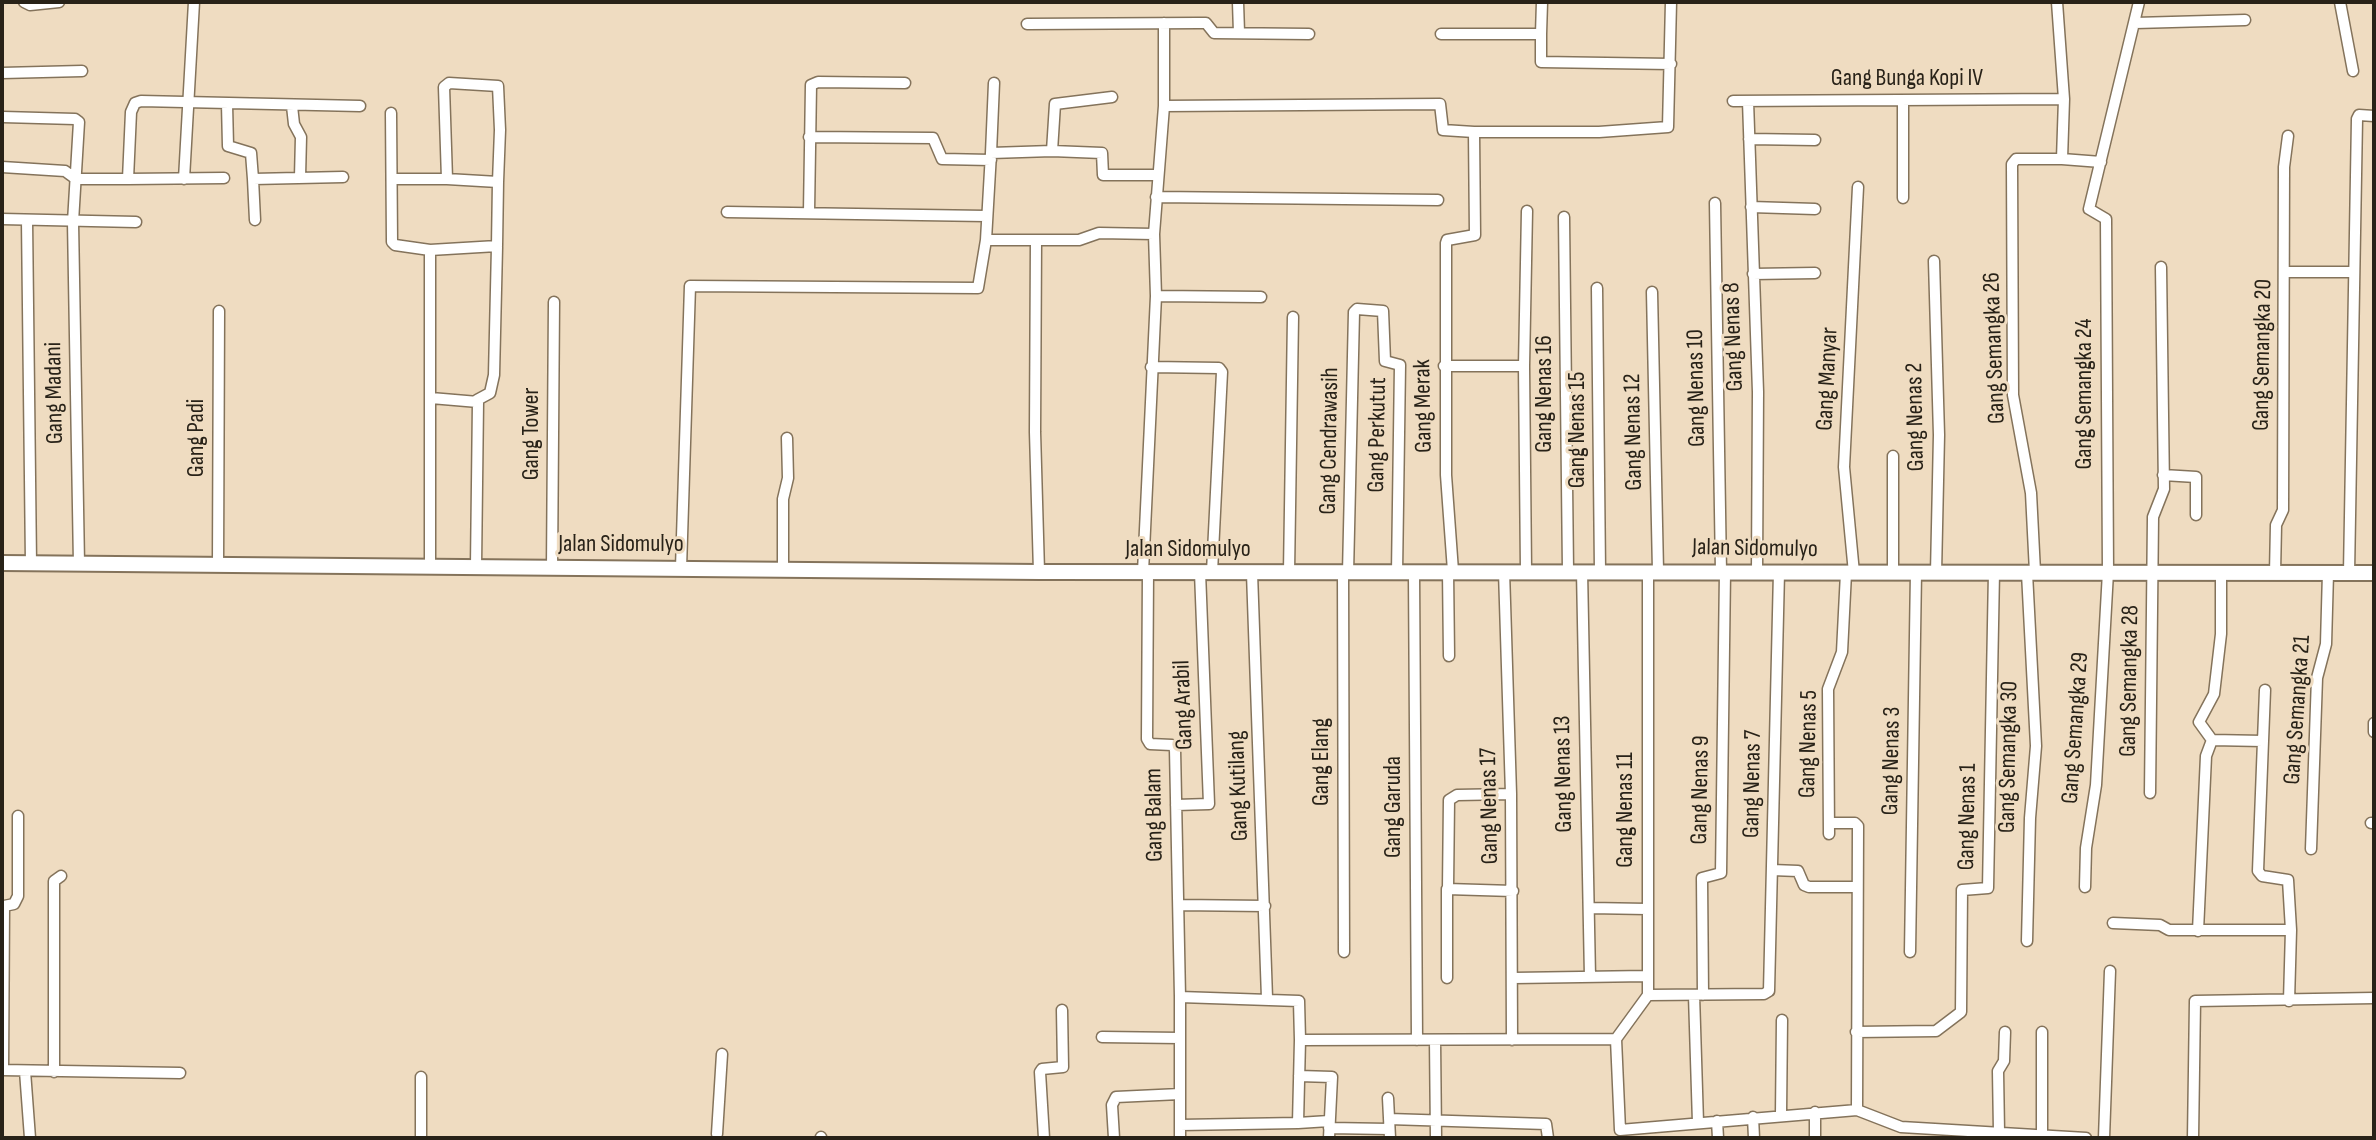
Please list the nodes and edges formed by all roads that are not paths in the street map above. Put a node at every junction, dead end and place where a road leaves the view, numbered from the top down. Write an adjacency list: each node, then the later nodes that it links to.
1 (24, 2): 2 (street)
2 (59, 2)
3 (194, 2): 26 (street)
4 (1238, 2): 14 (street)
5 (1542, 2): 17 (street)
6 (1671, 2): 18 (street)
7 (2057, 2): 25 (street)
8 (2139, 2): 12 (street)
9 (2340, 2): 20 (street)
10 (2245, 20): 12 (street)
11 (1164, 23): 13 (street); 14 (street); 33 (street)
12 (2135, 23): 45 (street)
13 (1027, 24)
14 (1239, 33): 15 (street)
15 (1309, 34)
16 (1441, 34): 17 (street)
17 (1541, 34): 18 (street)
18 (1671, 64): 37 (street)
19 (82, 71): 21 (street)
20 (2353, 71)
21 (2, 73)
22 (905, 83): 39 (street)
23 (994, 83): 43 (street)
24 (1112, 97): 42 (street)
25 (2064, 99): 27 (street, Gang Bunga Kopi IV); 44 (street)
26 (191, 100): 30 (street); 50 (street); 54 (street)
27 (1903, 100): 29 (street, Gang Bunga Kopi IV); 60 (street)
28 (1733, 101): 29 (street, Gang Bunga Kopi IV)
29 (1750, 101): 40 (street, Gang Nenas 8)
30 (227, 104): 31 (street); 55 (street)
31 (292, 106): 32 (street); 48 (street)
32 (360, 106)
33 (1164, 106): 37 (street); 47 (street)
34 (391, 113): 56 (street)
35 (2374, 116): 83 (street)
36 (3, 117): 53 (street, Gang Madani)
37 (1474, 132): 94 (street, Gang Merak)
38 (2288, 136): 82 (street, Gang Semangka 20)
39 (809, 137): 43 (street); 67 (street)
40 (1749, 139): 41 (street); 63 (street, Gang Nenas 8)
41 (1815, 140)
42 (1052, 151): 43 (street); 47 (street)
43 (991, 157): 68 (street)
44 (2062, 159): 45 (street); 137 (street, Gang Semangka 26)
45 (2101, 162): 130 (street, Gang Semangka 24)
46 (2, 167): 53 (street)
47 (1158, 175): 59 (street)
48 (300, 177): 49 (street); 55 (street)
49 (343, 177)
50 (184, 178): 51 (street); 54 (street)
51 (224, 178)
52 (447, 178): 56 (street); 57 (street); 57 (street)
53 (76, 179): 54 (street); 73 (street, Gang Madani)
54 (128, 179)
55 (253, 179): 72 (street)
56 (393, 179): 79 (street)
57 (498, 182): 78 (street)
58 (1857, 187): 135 (street, Gang Manyar)
59 (1156, 197): 61 (street); 75 (street)
60 (1903, 198)
61 (1438, 200)
62 (1715, 203): 124 (street, Gang Nenas 10)
63 (1751, 207): 64 (street); 85 (street, Gang Nenas 8)
64 (1815, 209)
65 (1527, 211): 95 (street)
66 (727, 212): 67 (street)
67 (809, 212): 68 (street)
68 (986, 216): 76 (street)
69 (1564, 217): 116 (street, Gang Nenas 16)
70 (2, 219): 71 (street)
71 (27, 220): 73 (street); 104 (street)
72 (255, 220)
73 (73, 222): 74 (street); 105 (street, Gang Madani)
74 (136, 222)
75 (1154, 234): 77 (street); 88 (street)
76 (986, 240): 77 (street); 110 (street)
77 (1035, 240): 120 (street)
78 (497, 247): 79 (street); 98 (street)
79 (430, 250): 97 (street)
80 (1934, 261): 136 (street, Gang Nenas 2)
81 (2161, 267): 101 (street, Gang Semangka 28)
82 (2286, 272): 83 (street); 138 (street, Gang Semangka 20)
83 (2354, 272): 140 (street)
84 (1815, 273): 85 (street)
85 (1753, 274): 125 (street, Gang Nenas 8)
86 (1597, 288): 117 (street, Gang Nenas 15)
87 (1652, 292): 118 (street, Gang Nenas 12)
88 (1156, 296): 89 (street); 96 (street)
89 (1261, 297)
90 (554, 302): 109 (street, Gang Tower)
91 (1355, 310): 132 (street, Gang Cendrawasih); 133 (street, Gang Perkutut)
92 (219, 312): 106 (street, Gang Padi)
93 (1293, 317): 123 (street)
94 (1444, 366): 95 (street); 113 (street, Gang Merak)
95 (1524, 366): 115 (street)
96 (1151, 367): 121 (street); 122 (street)
97 (431, 398): 98 (street); 107 (street)
98 (477, 400): 108 (street)
99 (787, 438): 111 (street)
100 (1893, 456): 127 (street)
101 (2164, 475): 102 (street); 119 (street, Gang Semangka 28)
102 (2196, 515)
103 (2, 563): 104 (street, Jalan Sidomulyo)
104 (31, 564): 105 (street, Jalan Sidomulyo)
105 (79, 564): 106 (street, Jalan Sidomulyo)
106 (218, 564): 107 (street, Jalan Sidomulyo)
107 (430, 566): 108 (street, Jalan Sidomulyo)
108 (476, 566): 109 (street, Jalan Sidomulyo)
109 (552, 568): 110 (street, Jalan Sidomulyo)
110 (681, 568): 111 (street, Jalan Sidomulyo)
111 (783, 568): 120 (street, Jalan Sidomulyo)
112 (2221, 570): 119 (street, Jalan Sidomulyo); 138 (street, Jalan Sidomulyo); 145 (street)
113 (1451, 571): 114 (street, Jalan Sidomulyo); 134 (street, Jalan Sidomulyo); 142 (street, Gang Merak)
114 (1504, 571): 115 (street, Jalan Sidomulyo); 149 (street, Gang Nenas 17)
115 (1526, 571): 116 (street, Jalan Sidomulyo)
116 (1575, 571): 117 (street, Jalan Sidomulyo); 161 (street, Gang Nenas 13)
117 (1600, 571): 118 (street, Jalan Sidomulyo)
118 (1653, 571): 124 (street, Jalan Sidomulyo); 162 (street, Gang Nenas 11)
119 (2154, 571): 130 (street, Jalan Sidomulyo); 148 (street, Gang Semangka 28)
120 (1039, 572): 121 (street, Jalan Sidomulyo)
121 (1145, 572): 122 (street, Jalan Sidomulyo); 150 (street, Gang Balam)
122 (1206, 572): 131 (street, Jalan Sidomulyo); 150 (street, Gang Arabil)
123 (1289, 572): 131 (street, Jalan Sidomulyo); 132 (street, Jalan Sidomulyo)
124 (1723, 572): 125 (street, Jalan Sidomulyo); 175 (street, Gang Nenas 9)
125 (1757, 572): 126 (street, Jalan Sidomulyo)
126 (1779, 572): 135 (street, Jalan Sidomulyo); 153 (street, Gang Nenas 7)
127 (1893, 572): 128 (street, Jalan Sidomulyo); 135 (street, Jalan Sidomulyo)
128 (1916, 572): 136 (street, Jalan Sidomulyo); 167 (street, Gang Nenas 3)
129 (1994, 572): 136 (street, Jalan Sidomulyo); 137 (street, Jalan Sidomulyo); 182 (street, Gang Nenas 1)
130 (2108, 572): 137 (street, Jalan Sidomulyo); 156 (street, Gang Semangka 29)
131 (1252, 573): 160 (street, Gang Kutilang)
132 (1346, 573): 133 (street, Jalan Sidomulyo); 168 (street, Gang Elang)
133 (1397, 573): 134 (street, Jalan Sidomulyo)
134 (1414, 573): 189 (street, Gang Garuda)
135 (1850, 573): 155 (street, Gang Nenas 5)
136 (1936, 573)
137 (2031, 573): 166 (street, Gang Semangka 30)
138 (2275, 573): 139 (street, Jalan Sidomulyo)
139 (2323, 573): 140 (street, Jalan Sidomulyo); 152 (street, Gang Semangka 21)
140 (2349, 573): 141 (street, Jalan Sidomulyo)
141 (2374, 573)
142 (1448, 656)
143 (2265, 690): 147 (street)
144 (2374, 723): 146 (street)
145 (2205, 731): 147 (street); 164 (street)
146 (2374, 732)
147 (2263, 741): 165 (street)
148 (2150, 793)
149 (1511, 794): 157 (street); 158 (street, Gang Nenas 17)
150 (1176, 805): 159 (street, Gang Balam)
151 (18, 816): 193 (street)
152 (2311, 849)
153 (1772, 870): 155 (street); 175 (street, Gang Nenas 7)
154 (61, 876): 195 (street)
155 (1857, 887): 182 (street)
156 (2085, 887)
157 (1448, 888): 158 (street); 172 (street)
158 (1513, 891): 173 (street, Gang Nenas 17)
159 (1179, 905): 160 (street); 176 (street, Gang Balam)
160 (1265, 906): 177 (street, Gang Kutilang)
161 (1590, 908): 162 (street); 171 (street, Gang Nenas 13)
162 (1647, 909): 170 (street, Gang Nenas 11)
163 (2113, 923): 164 (street)
164 (2199, 930): 165 (street)
165 (2291, 930): 179 (street)
166 (2027, 941)
167 (1910, 951)
168 (1344, 952)
169 (2110, 971): 231 (street)
170 (1647, 976): 171 (street); 174 (street, Gang Nenas 11)
171 (1590, 977): 173 (street)
172 (1447, 978)
173 (1514, 978): 191 (street, Gang Nenas 17)
174 (1648, 995): 175 (street); 187 (street)
175 (1698, 995): 208 (street)
176 (1180, 996): 177 (street); 186 (street, Gang Balam)
177 (1266, 998): 188 (street)
178 (2374, 998): 179 (street)
179 (2289, 1001): 232 (street)
180 (1062, 1010): 220 (street)
181 (1782, 1020): 203 (street)
182 (1856, 1031): 201 (street)
183 (2005, 1032): 213 (street)
184 (2042, 1032): 217 (street)
185 (1102, 1037): 186 (street)
186 (1180, 1038): 199 (street, Gang Balam)
187 (1616, 1039): 191 (street); 215 (street)
188 (1300, 1040): 189 (street); 197 (street)
189 (1417, 1040): 190 (street)
190 (1435, 1040): 191 (street); 205 (street)
191 (1512, 1040)
192 (722, 1054): 214 (street)
193 (2, 1070): 194 (street)
194 (25, 1072): 195 (street); 218 (street)
195 (54, 1072): 196 (street)
196 (180, 1073)
197 (1299, 1076): 207 (street); 211 (street)
198 (421, 1077): 219 (street)
199 (1180, 1094): 209 (street, Gang Balam); 221 (street)
200 (1388, 1098): 212 (street)
201 (1857, 1110): 202 (street); 210 (street)
202 (1815, 1112): 203 (street); 227 (street)
203 (1781, 1114): 204 (street)
204 (1754, 1117): 206 (street); 226 (street)
205 (1436, 1119): 212 (street); 223 (street); 224 (street)
206 (1717, 1121): 208 (street); 225 (street)
207 (1298, 1123): 209 (street); 211 (street)
208 (1698, 1123): 215 (street)
209 (1180, 1125): 222 (street, Gang Balam)
210 (1901, 1127): 216 (street); 228 (street)
211 (1329, 1129): 212 (street)
212 (1389, 1129)
213 (1999, 1132): 216 (street); 217 (street)
214 (717, 1134)
215 (1620, 1134)
216 (1975, 1134)
217 (2042, 1135): 229 (street)
218 (30, 1138)
219 (421, 1138)
220 (1044, 1138)
221 (1114, 1138)
222 (1180, 1138)
223 (1436, 1138)
224 (1548, 1138)
225 (1717, 1138)
226 (1754, 1138)
227 (1815, 1138)
228 (1901, 1138)
229 (2061, 1138): 230 (street)
230 (2086, 1138)
231 (2104, 1138)
232 (2193, 1138)

